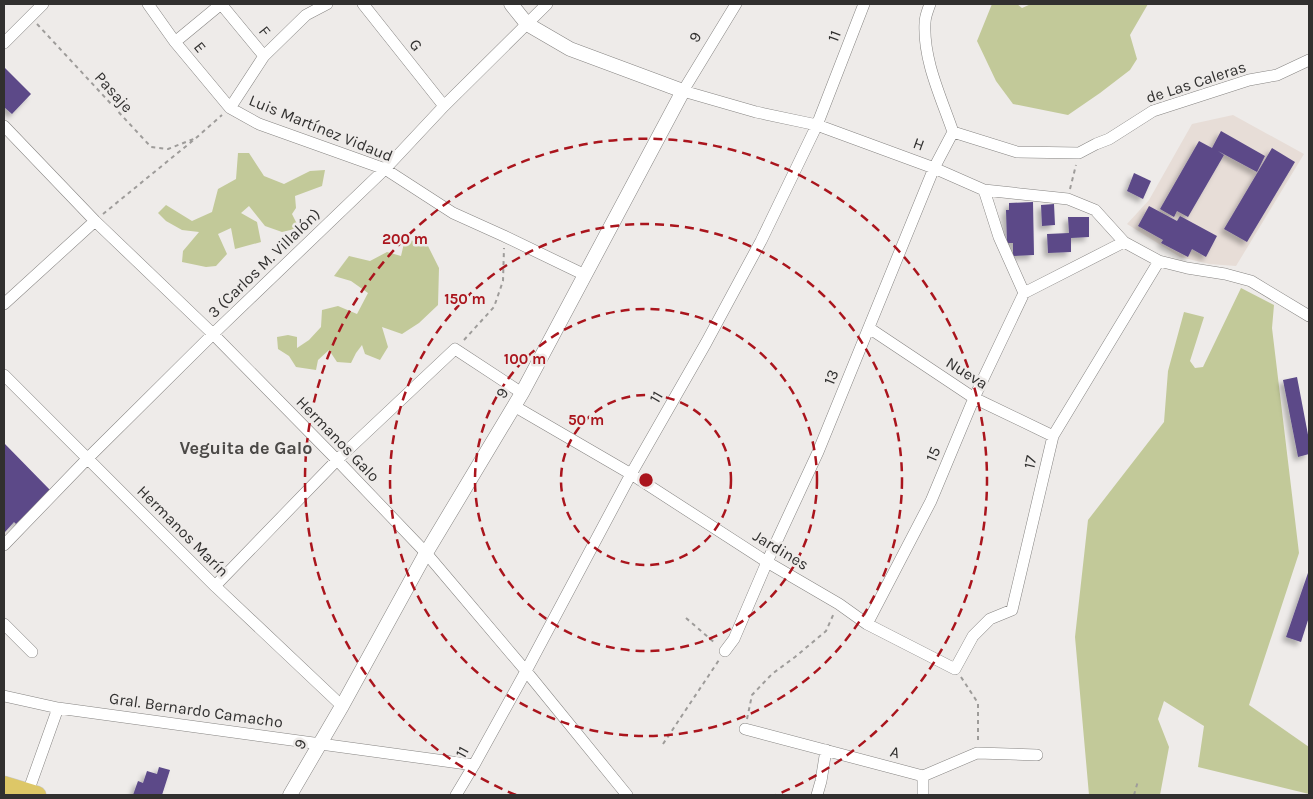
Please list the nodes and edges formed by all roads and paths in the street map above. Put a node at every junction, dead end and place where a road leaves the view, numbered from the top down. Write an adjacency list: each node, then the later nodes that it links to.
1 (43, 4): 11 (street)
2 (148, 4): 13 (street, E)
3 (221, 4): 13 (street); 15 (street, F)
4 (327, 4): 15 (street)
5 (363, 4): 18 (street, G)
6 (511, 4): 12 (street, H)
7 (547, 4): 12 (street, 3 (Carlos M. Villalón))
8 (736, 4): 17 (street, 9)
9 (864, 4): 20 (street, 11)
10 (930, 4): 22 (street)
11 (30, 17): 14 (street); 23 (path, Pasaje)
12 (527, 24): 17 (street, H); 18 (street, 3 (Carlos M. Villalón))
13 (175, 42): 19 (street, E)
14 (4, 43)
15 (264, 56): 19 (street)
16 (1309, 60): 24 (street, de Las Caleras)
17 (684, 91): 20 (street, H); 33 (street, 9)
18 (444, 106): 26 (street, 3 (Carlos M. Villalón))
19 (230, 108): 23 (path); 26 (street, Luis Martínez Vidaud)
20 (817, 125): 25 (street, H); 47 (street, 11)
21 (4, 126): 29 (street, Hermanos Galo)
22 (953, 132): 24 (street, de Las Caleras); 25 (street, 13)
23 (196, 138): 29 (path)
24 (1080, 153): 28 (path)
25 (934, 168): 27 (street, H); 37 (street, 13)
26 (385, 169): 30 (street, Luis Martínez Vidaud); 38 (street, 3 (Carlos M. Villalón))
27 (984, 190): 28 (street, H); 34 (street)
28 (1068, 200): 31 (street, H)
29 (94, 221): 35 (street); 38 (street, Hermanos Galo)
30 (504, 236): 33 (street, Luis Martínez Vidaud); 39 (path)
31 (1124, 242): 32 (street, H); 34 (street)
32 (1159, 262): 36 (street, H); 44 (street, 17)
33 (585, 276): 41 (street, 9)
34 (1024, 293): 42 (street, 15)
35 (4, 304)
36 (1309, 318)
37 (869, 328): 42 (street, Nueva); 50 (street, 13)
38 (213, 334): 45 (street, 3 (Carlos M. Villalón)); 46 (street, Hermanos Galo)
39 (455, 349): 41 (street); 46 (street)
40 (4, 375): 45 (street, Hermanos Marín)
41 (522, 393): 43 (street, 9)
42 (974, 398): 44 (street, Nueva); 55 (street, 15)
43 (514, 406): 47 (street, Jardines); 49 (street, 9)
44 (1053, 436): 58 (street, 17)
45 (88, 458): 48 (street, 3 (Carlos M. Villalón)); 51 (street, Hermanos Marín)
46 (337, 460): 49 (street, Hermanos Galo); 51 (street)
47 (631, 474): 50 (street, Jardines); 59 (street, 11)
48 (4, 545)
49 (426, 553): 59 (street, Hermanos Galo); 61 (street, 9)
50 (767, 562): 52 (street, Jardines); 56 (street, 13)
51 (215, 586): 61 (street, Hermanos Marín)
52 (839, 604): 55 (street, Jardines); 63 (path)
53 (686, 618): 56 (path)
54 (4, 624): 57 (street)
55 (867, 624): 58 (street, Jardines)
56 (725, 651): 65 (path)
57 (32, 652)
58 (955, 669): 67 (path)
59 (526, 671): 69 (street, 11); 76 (street, Hermanos Galo)
60 (4, 696): 62 (street, Gral. Bernardo Camacho)
61 (342, 706): 64 (street, 9)
62 (58, 708): 64 (street, Gral. Bernardo Camacho); 73 (street)
63 (745, 729): 66 (street, A)
64 (320, 744): 69 (street, Gral. Bernardo Camacho); 74 (street, 9)
65 (663, 744)
66 (826, 750): 70 (street, A); 77 (street)
67 (978, 754): 68 (street); 70 (street)
68 (1037, 755)
69 (474, 765): 75 (street, 11)
70 (923, 776): 78 (street)
71 (1138, 781): 79 (path)
72 (4, 785): 73 (main road)
73 (32, 794)
74 (290, 795)
75 (456, 795)
76 (627, 795)
77 (817, 795)
78 (922, 795)
79 (1134, 795)

